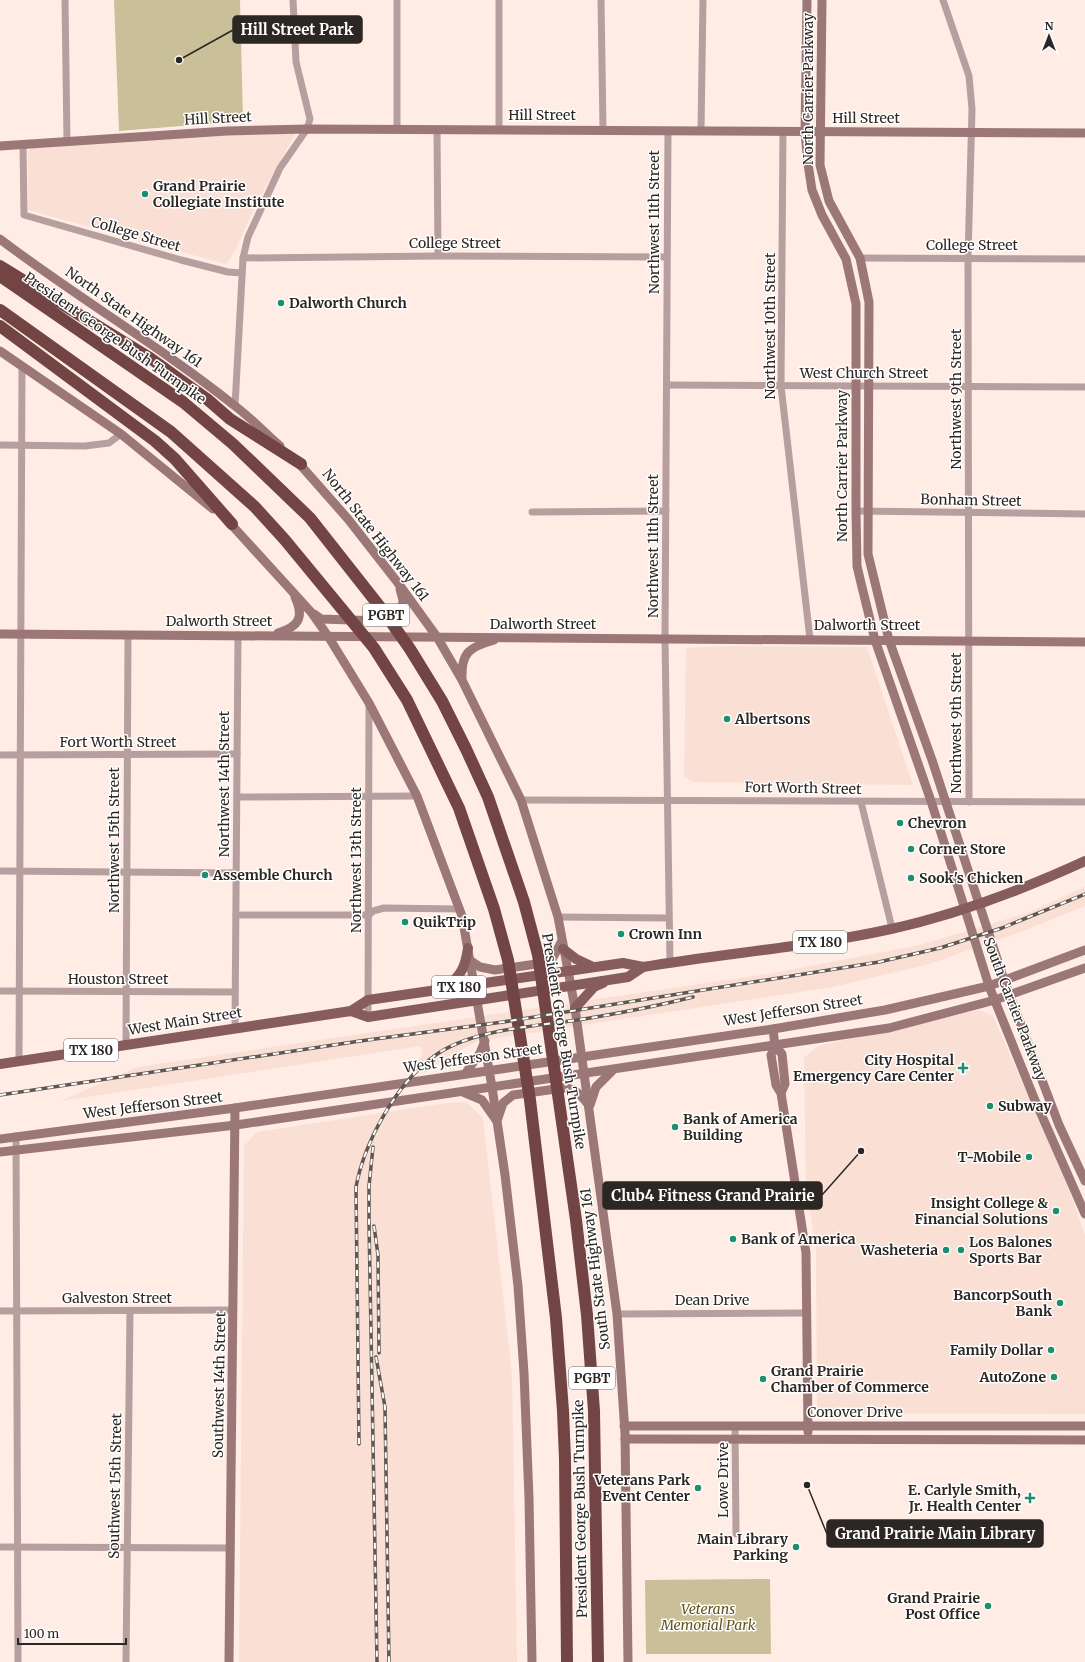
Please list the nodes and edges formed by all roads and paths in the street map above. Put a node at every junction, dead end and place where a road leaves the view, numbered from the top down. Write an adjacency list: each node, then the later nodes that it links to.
1 (65, 0): 22 (street)
2 (292, 0): 11 (street)
3 (397, 0): 10 (street)
4 (499, 0): 14 (street)
5 (601, 0): 13 (street)
6 (703, 0): 16 (street)
7 (807, 0): 18 (main road, North Carrier Parkway)
8 (822, 0): 19 (main road, North Carrier Parkway)
9 (943, 0): 20 (street, Northwest 9th Street)
10 (397, 128): 11 (main road, Hill Street); 12 (main road, Hill Street)
11 (307, 129): 22 (main road, Hill Street); 28 (street)
12 (436, 129): 14 (main road, Hill Street); 26 (street)
13 (603, 129): 14 (main road, Hill Street); 15 (main road, Hill Street)
14 (499, 130)
15 (668, 130): 16 (main road, Hill Street); 27 (street, Northwest 11th Street)
16 (701, 130): 17 (main road, Hill Street)
17 (783, 131): 18 (main road, Hill Street); 40 (street, Northwest 10th Street)
18 (805, 132): 19 (main road, Hill Street); 41 (main road, North Carrier Parkway)
19 (820, 132): 20 (main road, Hill Street); 29 (main road, North Carrier Parkway)
20 (972, 132): 21 (main road, Hill Street); 30 (street, Northwest 9th Street)
21 (1085, 132)
22 (67, 141): 23 (main road, Hill Street)
23 (23, 145): 24 (main road, Hill Street); 33 (street, College Street)
24 (0, 146)
25 (0, 239): 45 (main road, North State Highway 161)
26 (438, 256): 27 (street, College Street); 28 (street, College Street)
27 (667, 257): 39 (street, Northwest 11th Street)
28 (243, 258): 33 (street)
29 (860, 258): 30 (street, College Street); 42 (main road, North Carrier Parkway)
30 (968, 258): 31 (street, College Street); 43 (street, Northwest 9th Street)
31 (1085, 259)
32 (0, 266): 49 (highway)
33 (242, 273): 45 (street)
34 (0, 276): 177 (highway, President George Bush Turnpike / PGBT)
35 (0, 310): 176 (highway, President George Bush Turnpike / PGBT)
36 (0, 326): 56 (highway)
37 (0, 351): 38 (main road)
38 (22, 366): 46 (main road); 48 (street)
39 (668, 385): 40 (street, West Church Street); 50 (street, Northwest 11th Street)
40 (781, 386): 41 (street, West Church Street); 69 (street, Northwest 10th Street)
41 (856, 386): 42 (street, West Church Street); 51 (main road, North Carrier Parkway)
42 (869, 386): 43 (street, West Church Street); 52 (main road, North Carrier Parkway)
43 (969, 386): 44 (street, West Church Street); 54 (street, Northwest 9th Street)
44 (1085, 387)
45 (235, 406): 49 (main road, North State Highway 161)
46 (121, 434): 48 (street); 56 (main road)
47 (0, 445): 48 (street)
48 (23, 446): 61 (street)
49 (301, 464): 57 (main road, North State Highway 161)
50 (666, 511): 53 (street); 68 (street, Northwest 11th Street)
51 (856, 511): 52 (street, Bonham Street); 70 (main road, North Carrier Parkway)
52 (868, 511): 54 (street, Bonham Street); 71 (main road, North Carrier Parkway)
53 (532, 512)
54 (969, 513): 55 (street, Bonham Street); 72 (street, Northwest 9th Street)
55 (1085, 514)
56 (232, 524): 58 (main road)
57 (398, 583): 59 (main road); 66 (main road, North State Highway 161)
58 (293, 593): 59 (main road); 64 (main road)
59 (311, 612): 65 (main road)
60 (0, 634): 61 (main road, Dalworth Street)
61 (21, 634): 62 (main road, Dalworth Street); 78 (street)
62 (128, 635): 63 (main road, Dalworth Street); 79 (street, Northwest 15th Street)
63 (238, 635): 64 (main road, Dalworth Street); 76 (street, Northwest 14th Street)
64 (271, 636): 65 (main road, Dalworth Street)
65 (328, 636): 66 (main road, Dalworth Street); 75 (main road)
66 (437, 637): 67 (main road, Dalworth Street); 74 (main road, North State Highway 161)
67 (502, 638): 68 (main road, Dalworth Street); 74 (main road)
68 (665, 639): 69 (main road, Dalworth Street); 84 (street, Northwest 11th Street)
69 (810, 639): 70 (main road, Dalworth Street)
70 (875, 640): 71 (main road, Dalworth Street); 85 (main road, North Carrier Parkway)
71 (889, 640): 72 (main road, Dalworth Street); 87 (main road, North Carrier Parkway)
72 (968, 640): 73 (main road, Dalworth Street); 88 (street, Northwest 9th Street)
73 (1085, 642)
74 (462, 680): 83 (main road, North State Highway 161)
75 (369, 703): 80 (main road); 82 (street, Northwest 13th Street)
76 (237, 754): 79 (street, Fort Worth Street); 81 (street, Northwest 14th Street)
77 (0, 755): 78 (street, Fort Worth Street)
78 (20, 755): 79 (street, Fort Worth Street); 92 (street)
79 (127, 755): 93 (street, Northwest 15th Street)
80 (417, 796): 82 (street); 95 (main road)
81 (236, 797): 82 (street); 94 (street, Northwest 14th Street)
82 (370, 797): 96 (street, Northwest 13th Street)
83 (521, 800): 84 (street, Fort Worth Street); 98 (main road, North State Highway 161)
84 (666, 800): 86 (street, Fort Worth Street); 99 (street, Northwest 11th Street)
85 (931, 801): 86 (street, Fort Worth Street); 87 (street, Fort Worth Street); 101 (main road, North Carrier Parkway)
86 (861, 802): 102 (street)
87 (946, 802): 88 (street, Fort Worth Street); 100 (main road, North Carrier Parkway)
88 (969, 802): 89 (street, Fort Worth Street)
89 (1085, 802)
90 (1085, 862): 102 (main road, West Main Street / TX 180)
91 (0, 871): 92 (street)
92 (19, 871): 93 (street); 119 (street)
93 (127, 872): 94 (street); 120 (street, Northwest 15th Street)
94 (236, 873): 97 (street, Northwest 14th Street)
95 (460, 909): 96 (street); 104 (main road)
96 (369, 914): 97 (street); 123 (street, Northwest 13th Street)
97 (236, 915): 121 (street, Northwest 14th Street)
98 (558, 917): 99 (street); 103 (main road, North State Highway 161)
99 (668, 918): 107 (street, Northwest 11th Street)
100 (983, 919): 113 (main road, South Carrier Parkway)
101 (969, 924): 116 (main road, South Carrier Parkway)
102 (892, 928): 107 (main road, West Main Street / TX 180)
103 (563, 945): 106 (main road); 108 (main road); 111 (main road, North State Highway 161)
104 (468, 948): 106 (main road); 117 (main road)
105 (1085, 950): 113 (main road, West Jefferson Street)
106 (471, 961): 114 (main road)
107 (670, 962): 109 (main road, West Main Street / TX 180)
108 (593, 967): 109 (main road, West Main Street / TX 180); 111 (main road, West Main Street / TX 180)
109 (642, 967): 112 (main road, West Main Street / TX 180)
110 (1085, 968): 122 (main road)
111 (568, 971): 114 (main road, West Main Street / TX 180); 115 (main road, South State Highway 161)
112 (610, 980): 115 (main road, West Main Street / TX 180); 126 (main road)
113 (1004, 980): 116 (main road, West Jefferson Street); 122 (main road, South Carrier Parkway)
114 (475, 984): 117 (main road, West Main Street / TX 180); 124 (main road)
115 (571, 985): 124 (main road, West Main Street / TX 180); 126 (main road, South State Highway 161)
116 (989, 986): 125 (main road, South Carrier Parkway); 130 (main road, West Jefferson Street)
117 (446, 989): 123 (main road, West Main Street / TX 180)
118 (0, 991): 119 (street, Houston Street)
119 (19, 991): 120 (street, Houston Street); 135 (street)
120 (127, 992): 121 (street, Houston Street); 132 (street, Northwest 15th Street)
121 (235, 992): 129 (street, Northwest 14th Street)
122 (1010, 995): 125 (main road); 151 (main road, South Carrier Parkway)
123 (368, 1000): 127 (main road, West Main Street / TX 180); 128 (street, Northwest 13th Street)
124 (477, 1000): 128 (main road, West Main Street / TX 180); 131 (main road)
125 (995, 1000): 133 (main road); 152 (main road, South Carrier Parkway)
126 (575, 1008): 134 (main road, South State Highway 161)
127 (351, 1011): 128 (main road, West Main Street / TX 180); 129 (main road, West Main Street / TX 180)
128 (368, 1017)
129 (235, 1028): 132 (main road, West Main Street / TX 180)
130 (773, 1028): 133 (main road); 134 (main road, West Jefferson Street)
131 (485, 1041): 137 (main road); 139 (main road)
132 (126, 1045): 135 (main road, West Main Street / TX 180)
133 (775, 1046): 138 (main road); 157 (main road)
134 (581, 1057): 137 (main road, West Jefferson Street); 140 (main road, South State Highway 161)
135 (19, 1061): 136 (main road, West Main Street / TX 180)
136 (0, 1064)
137 (489, 1070): 139 (main road, West Jefferson Street); 141 (main road)
138 (614, 1070): 140 (main road); 143 (main road)
139 (465, 1074): 144 (main road, West Jefferson Street)
140 (584, 1074): 141 (main road); 143 (main road, South State Highway 161)
141 (492, 1087): 142 (main road); 145 (main road)
142 (461, 1091): 145 (main road); 146 (main road)
143 (588, 1106): 145 (main road); 158 (main road, South State Highway 161)
144 (235, 1108): 146 (main road, Southwest 14th Street); 147 (main road, West Jefferson Street)
145 (497, 1122): 175 (main road)
146 (236, 1125): 149 (main road); 153 (main road, Southwest 14th Street)
147 (16, 1136): 148 (main road, West Jefferson Street); 149 (street)
148 (0, 1139)
149 (16, 1150): 150 (main road); 155 (street)
150 (0, 1152)
151 (1085, 1181)
152 (1085, 1214)
153 (233, 1310): 156 (street, Galveston Street); 171 (main road, Southwest 14th Street)
154 (0, 1311): 155 (street, Galveston Street)
155 (17, 1311): 156 (street, Galveston Street); 169 (street)
156 (130, 1311): 170 (street, Southwest 15th Street)
157 (807, 1313): 158 (street, Dean Drive); 161 (main road)
158 (617, 1314): 159 (main road, South State Highway 161)
159 (624, 1426): 160 (main road, Conover Drive); 163 (main road, South State Highway 161)
160 (735, 1426): 161 (main road, Conover Drive); 164 (street, Lowe Drive)
161 (808, 1426): 162 (main road, Conover Drive); 165 (main road)
162 (1085, 1426)
163 (625, 1439): 164 (main road, Conover Drive); 178 (main road, South State Highway 161)
164 (736, 1439): 165 (main road, Conover Drive); 167 (street, Lowe Drive)
165 (808, 1439): 166 (main road, Conover Drive)
166 (1085, 1440)
167 (736, 1534)
168 (0, 1547): 169 (street)
169 (16, 1547): 170 (street); 172 (street)
170 (128, 1548): 171 (street); 173 (street, Southwest 15th Street)
171 (231, 1548): 174 (main road, Southwest 14th Street)
172 (18, 1662)
173 (126, 1662)
174 (229, 1662)
175 (532, 1662)
176 (567, 1662)
177 (598, 1662)
178 (628, 1662)

